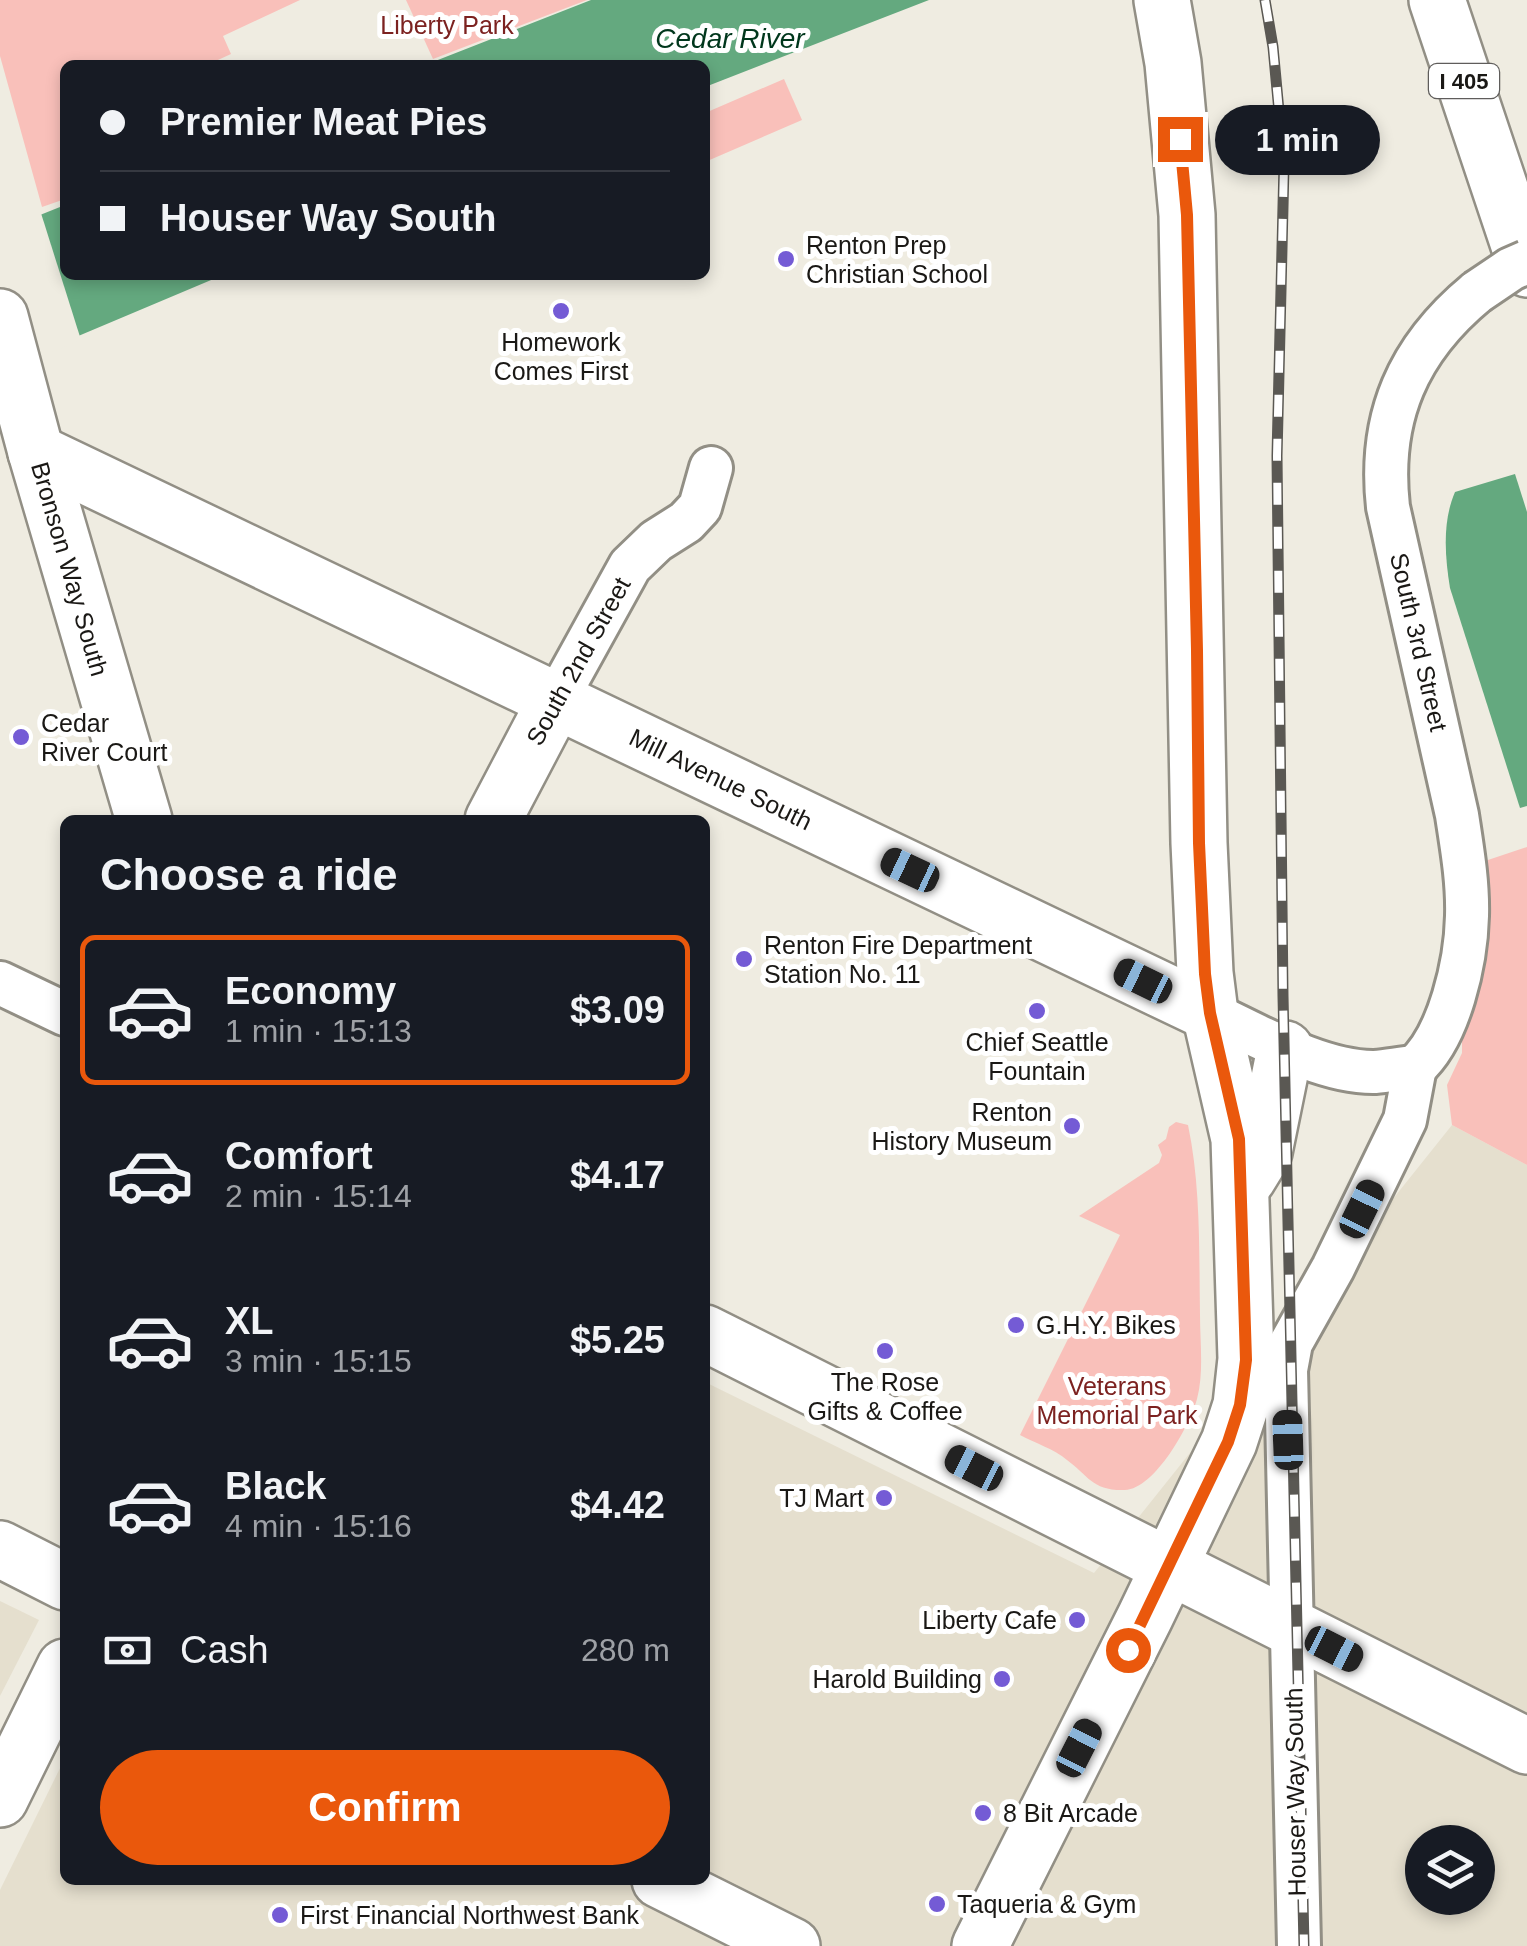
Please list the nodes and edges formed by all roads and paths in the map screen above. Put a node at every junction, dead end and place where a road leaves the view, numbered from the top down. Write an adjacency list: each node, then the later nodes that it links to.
1 (1162, 0): 12 (main road)
2 (1436, 0): 3 (main road, I 405)
3 (1527, 265): 14 (street, South 3rd Street, bridge)
4 (0, 317): 5 (main road, Bronson Way South)
5 (35, 447): 7 (main road, Mill Avenue South); 8 (main road, Bronson Way South)
6 (711, 468): 7 (street, South 2nd Street)
7 (556, 700): 9 (main road, South 2nd Street); 12 (main road, Mill Avenue South)
8 (143, 815)
9 (497, 815)
10 (0, 983): 11 (street)
11 (60, 1012)
12 (1210, 1013): 13 (street, Mill Avenue South); 15 (main road)
13 (1284, 1049): 14 (street, Mill Avenue South); 15 (main road)
14 (1415, 1066): 20 (street, Houser Way South)
15 (1241, 1188): 18 (main road)
16 (710, 1336): 18 (main road)
17 (0, 1549): 19 (main road)
18 (1169, 1566): 20 (main road); 26 (main road)
19 (60, 1579)
20 (1293, 1629): 22 (main road); 27 (street, Houser Way South)
21 (60, 1677): 23 (main road)
22 (1527, 1746)
23 (0, 1799)
24 (670, 1885): 25 (main road)
25 (792, 1946)
26 (980, 1946)
27 (1299, 1946)

